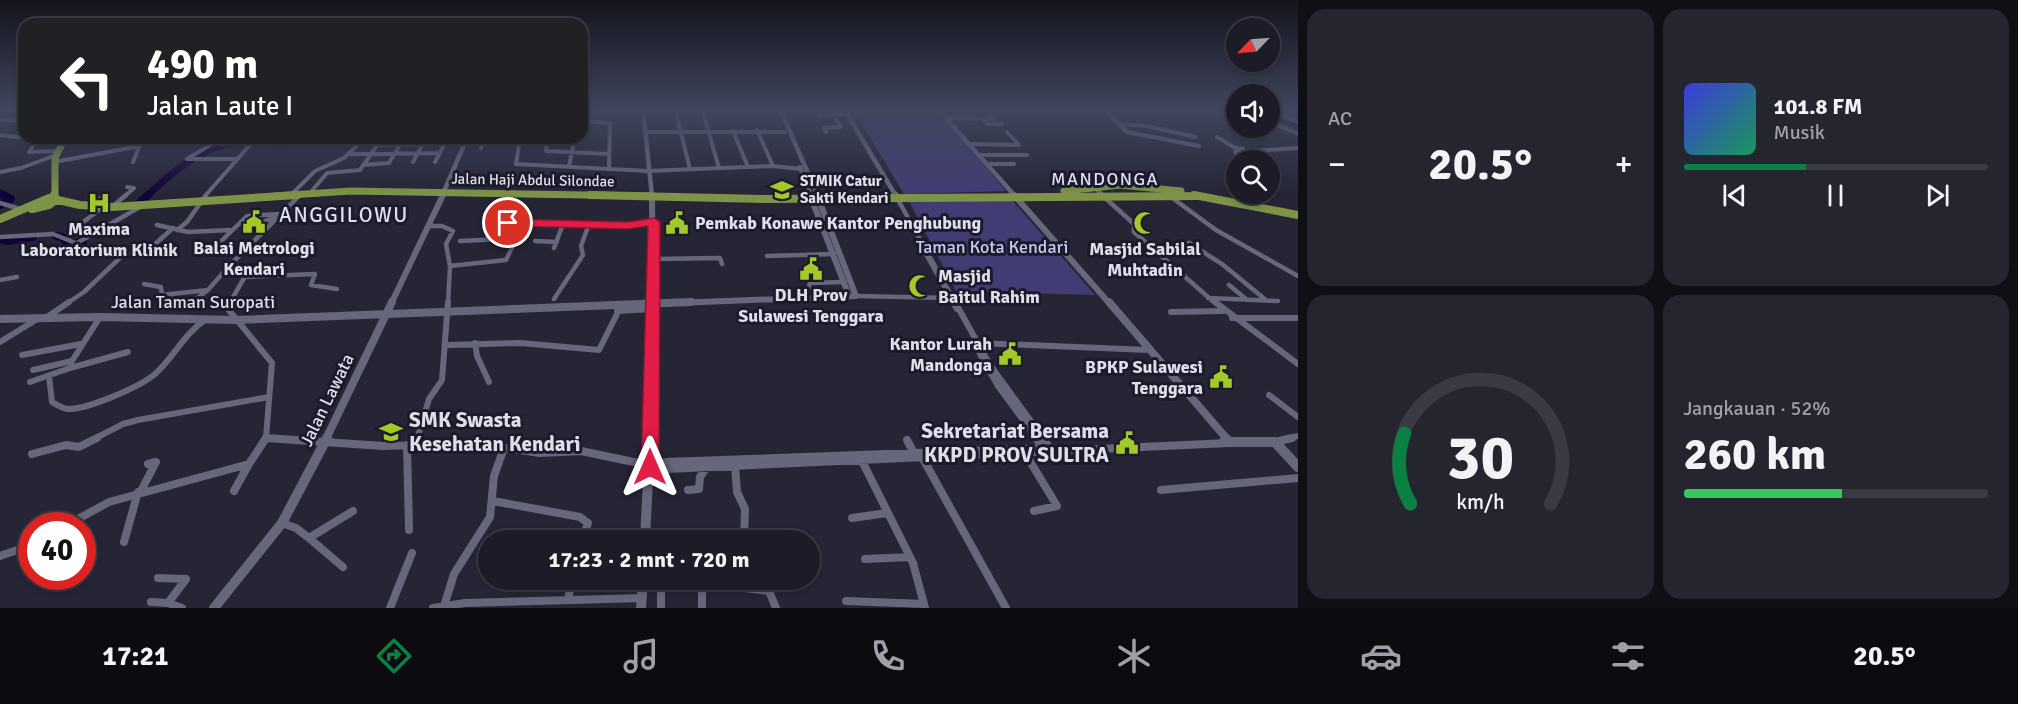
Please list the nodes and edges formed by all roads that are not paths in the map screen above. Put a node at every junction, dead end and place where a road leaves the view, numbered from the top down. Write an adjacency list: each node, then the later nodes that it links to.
1 (609, 137): 41 (street)
2 (645, 137): 60 (street)
3 (682, 137): 58 (street)
4 (710, 137): 57 (street)
5 (736, 137): 55 (street)
6 (760, 137): 54 (street)
7 (787, 137): 59 (street)
8 (790, 137): 75 (street)
9 (860, 137): 76 (street)
10 (964, 137): 25 (street)
11 (1012, 137): 25 (street)
12 (1155, 137): 30 (street)
13 (1217, 137): 33 (street)
14 (34, 144): 44 (street)
15 (62, 144): 44 (highway)
16 (215, 144): 45 (street)
17 (250, 144): 46 (street)
18 (359, 144): 38 (street)
19 (445, 144): 29 (street); 37 (street)
20 (464, 144): 65 (street, Jalan Lawata)
21 (483, 144): 31 (street)
22 (519, 144): 53 (street)
23 (546, 144): 35 (street)
24 (574, 144): 35 (street)
25 (970, 144): 42 (street)
26 (140, 145): 44 (street); 47 (street)
27 (377, 145): 28 (street); 39 (street)
28 (400, 145): 29 (street); 40 (street)
29 (422, 145): 36 (street)
30 (1199, 146)
31 (482, 148)
32 (1298, 148): 34 (street)
33 (1245, 150)
34 (1273, 150)
35 (572, 152): 41 (street); 53 (street)
36 (417, 153): 37 (street); 40 (street); 48 (street)
37 (440, 153): 49 (street)
38 (350, 154): 39 (street); 67 (street)
39 (370, 154): 40 (street); 52 (street)
40 (394, 154): 52 (street)
41 (609, 154): 56 (street)
42 (979, 155): 43 (street); 50 (street)
43 (1027, 155)
44 (56, 156): 61 (street); 62 (highway)
45 (190, 159): 46 (street)
46 (237, 159): 78 (street)
47 (133, 162)
48 (413, 162)
49 (435, 162)
50 (987, 164): 51 (street); 71 (street)
51 (1014, 164)
52 (363, 165): 66 (street)
53 (569, 166): 56 (street)
54 (773, 166): 55 (street); 59 (street)
55 (748, 167): 57 (street)
56 (609, 168): 60 (street)
57 (719, 168): 58 (street)
58 (690, 169): 60 (street)
59 (801, 169): 75 (street)
60 (648, 171): 74 (street)
61 (0, 172)
62 (52, 186): 77 (highway); 80 (highway)
63 (127, 187): 84 (street)
64 (1095, 188): 69 (highway); 71 (highway); 72 (street)
65 (443, 191): 66 (highway, Jalan Haji Abdul Silondae); 74 (highway, Jalan Haji Abdul Silondae); 97 (street, Jalan Lawata)
66 (310, 193): 68 (highway, Jalan Haji Abdul Silondae)
67 (292, 194): 68 (highway, Jalan Haji Abdul Silondae); 78 (highway, Jalan Haji Abdul Silondae)
68 (301, 194): 89 (street)
69 (1184, 194): 73 (highway); 88 (highway)
70 (105, 195): 82 (street)
71 (1015, 196): 72 (highway); 76 (highway, Jalan Haji Abdul Silondae); 150 (street)
72 (1104, 196): 73 (highway); 105 (street)
73 (1169, 196): 113 (street)
74 (652, 197): 75 (highway, Jalan Haji Abdul Silondae); 91 (street)
75 (815, 198): 76 (highway, Jalan Haji Abdul Silondae); 107 (street); 124 (street)
76 (895, 198): 125 (street)
77 (56, 199): 80 (highway); 81 (highway)
78 (201, 201): 83 (highway, Jalan Haji Abdul Silondae); 99 (street)
79 (3, 203): 85 (street)
80 (42, 204): 81 (highway); 85 (highway); 86 (highway)
81 (72, 204): 82 (highway, Jalan Haji Abdul Silondae)
82 (91, 206): 84 (highway, Jalan Haji Abdul Silondae)
83 (142, 206): 84 (highway, Jalan Haji Abdul Silondae); 102 (street)
84 (108, 207): 101 (street)
85 (20, 209): 86 (highway)
86 (10, 213): 90 (highway)
87 (495, 214): 92 (street)
88 (1298, 215)
89 (277, 216): 98 (street); 100 (street); 111 (street)
90 (0, 219)
91 (654, 222): 96 (street); 109 (street)
92 (508, 223): 93 (street); 103 (street)
93 (525, 223): 94 (street); 112 (street)
94 (563, 224): 96 (street); 104 (street)
95 (157, 225): 99 (street)
96 (590, 225): 127 (street)
97 (429, 226): 112 (street); 137 (street, Jalan Lawata)
98 (248, 227)
99 (175, 229): 100 (street); 139 (street)
100 (230, 230): 106 (street)
101 (70, 232)
102 (0, 237)
103 (460, 241)
104 (535, 241)
105 (1153, 248): 126 (street); 129 (street)
106 (209, 252)
107 (834, 254): 108 (street); 117 (street)
108 (767, 256)
109 (652, 259): 110 (street); 132 (street)
110 (722, 264)
111 (229, 266): 114 (street); 121 (street)
112 (450, 266): 133 (street)
113 (1298, 276)
114 (245, 277): 120 (street); 144 (street)
115 (17, 278): 116 (street)
116 (0, 280)
117 (845, 282): 122 (street); 124 (street)
118 (144, 284): 123 (street)
119 (1229, 285): 128 (street)
120 (337, 289)
121 (208, 290): 123 (street); 123 (street)
122 (803, 290)
123 (172, 294)
124 (853, 296): 125 (street); 132 (street, Jalan Taman Suropati)
125 (952, 298): 147 (street); 171 (street)
126 (1208, 298): 128 (street); 135 (street)
127 (554, 299)
128 (1246, 299): 129 (street)
129 (1266, 300): 130 (street)
130 (1278, 301)
131 (622, 304): 132 (street, Jalan Taman Suropati); 133 (street, Jalan Taman Suropati); 134 (street)
132 (653, 306): 134 (street); 179 (street)
133 (446, 311): 137 (street, Jalan Taman Suropati); 149 (street)
134 (617, 311): 146 (street)
135 (1223, 311): 136 (street); 140 (street)
136 (1171, 312)
137 (386, 314): 144 (street, Jalan Taman Suropati); 165 (street, Jalan Lawata)
138 (100, 316): 139 (street, Jalan Taman Suropati); 143 (street, Jalan Taman Suropati); 148 (street)
139 (44, 317): 142 (street, Jalan Taman Suropati); 145 (street)
140 (1232, 318): 141 (street); 154 (street)
141 (1298, 318)
142 (0, 319)
143 (207, 320): 144 (street, Jalan Taman Suropati); 157 (street)
144 (236, 320): 161 (street)
145 (0, 342)
146 (475, 343): 149 (street); 159 (street)
147 (978, 343): 150 (street); 171 (street)
148 (81, 344): 152 (street); 153 (street)
149 (448, 345): 169 (street)
150 (1149, 350): 168 (street)
151 (128, 352): 155 (street)
152 (22, 355)
153 (72, 361): 155 (street); 156 (street)
154 (1298, 364)
155 (70, 368): 157 (street)
156 (33, 370)
157 (49, 376): 158 (street)
158 (30, 382)
159 (489, 382)
160 (1269, 396): 162 (street)
161 (268, 397): 164 (street); 173 (street)
162 (1298, 417)
163 (1298, 436): 167 (street)
164 (266, 438): 165 (street); 177 (street)
165 (327, 440): 169 (street); 193 (street, Jalan Lawata)
166 (907, 440): 174 (street)
167 (1275, 442): 168 (street); 181 (street)
168 (1231, 443): 171 (street)
169 (411, 445): 170 (street); 194 (street)
170 (504, 448): 179 (street); 187 (street)
171 (1048, 450): 172 (street); 174 (street)
172 (1025, 453): 174 (street); 188 (street)
173 (32, 454)
174 (918, 455): 175 (street); 179 (street); 226 (street)
175 (861, 461): 178 (street); 191 (street)
176 (148, 464): 186 (street)
177 (249, 464): 185 (street); 186 (street)
178 (735, 466): 180 (street); 197 (street)
179 (650, 467): 180 (street); 196 (street)
180 (706, 467): 183 (street)
181 (1298, 467)
182 (1298, 478): 184 (street)
183 (688, 490)
184 (1161, 490)
185 (234, 491)
186 (140, 492): 189 (street); 199 (street)
187 (493, 501): 195 (street); 217 (street)
188 (1034, 511)
189 (89, 512)
190 (353, 512): 198 (street)
191 (888, 513): 192 (street); 203 (street)
192 (852, 518)
193 (282, 523): 198 (street); 220 (street, Jalan Lawata)
194 (409, 530)
195 (586, 530)
196 (646, 530)
197 (744, 530)
198 (309, 538): 205 (street)
199 (124, 542)
200 (18, 550): 202 (street)
201 (412, 553): 221 (street)
202 (0, 556)
203 (910, 557): 204 (street); 218 (street)
204 (865, 559)
205 (343, 567)
206 (158, 578): 215 (street)
207 (570, 590): 212 (street)
208 (642, 590): 216 (street)
209 (661, 590): 223 (street)
210 (702, 590): 224 (street)
211 (761, 590): 225 (street)
212 (568, 600): 216 (street); 217 (street)
213 (846, 601): 218 (street)
214 (151, 602): 215 (street)
215 (168, 603): 219 (street)
216 (641, 605)
217 (444, 606): 222 (street)
218 (925, 606)
219 (182, 608)
220 (214, 608)
221 (390, 608)
222 (433, 608)
223 (661, 608)
224 (702, 608)
225 (776, 608)
226 (1006, 608)

